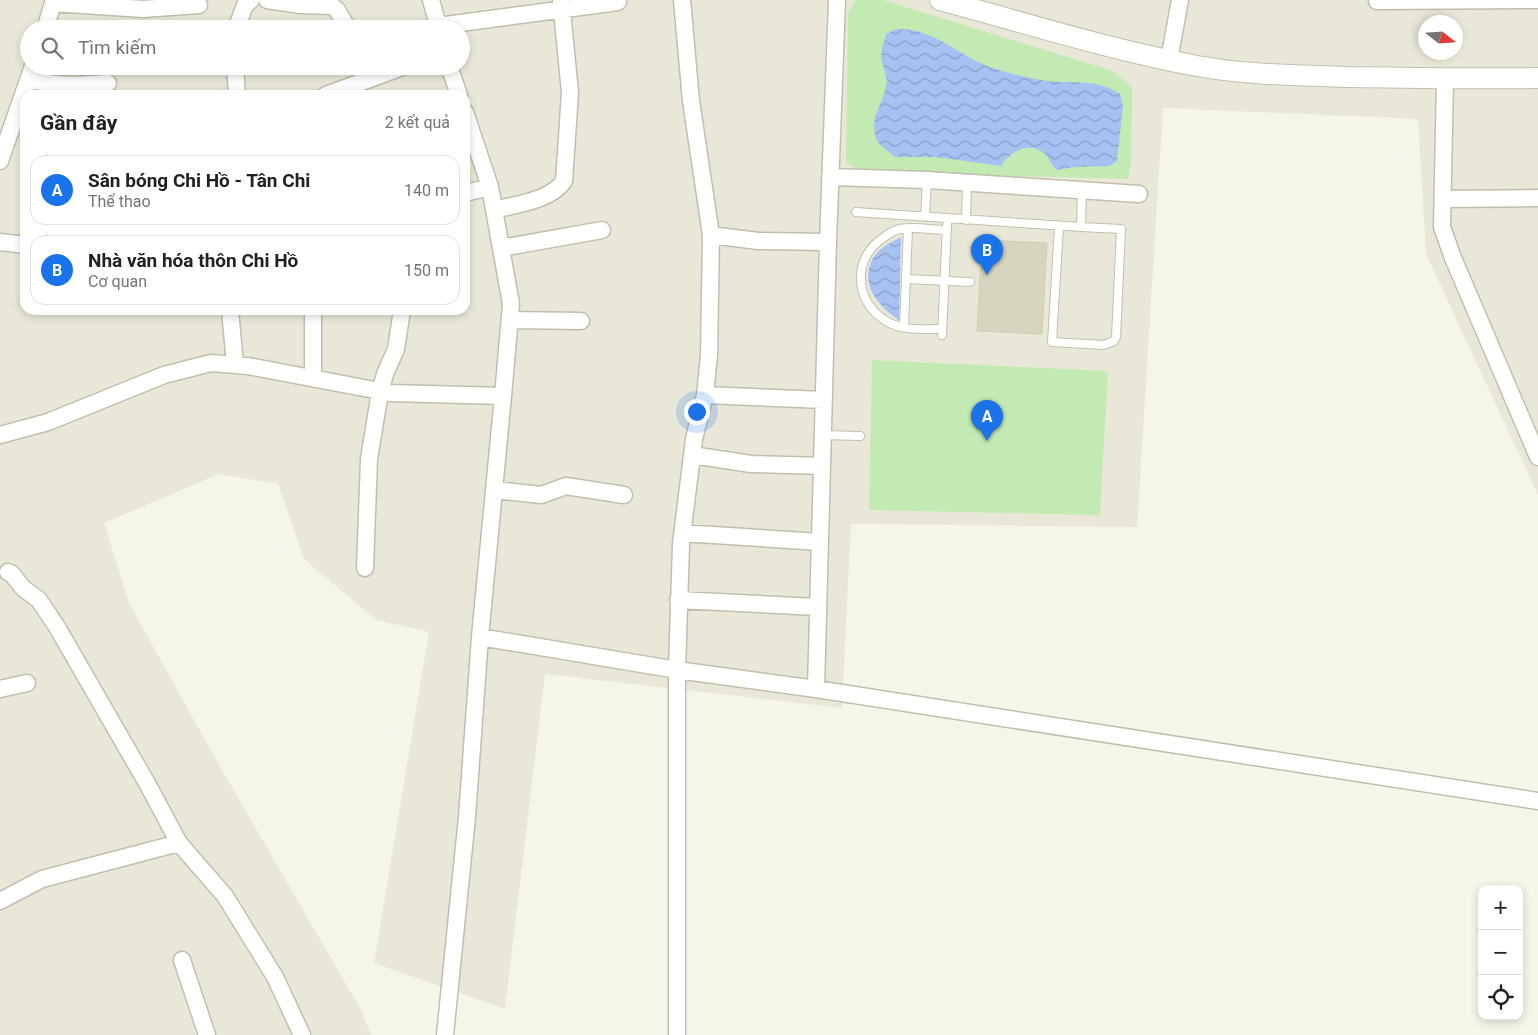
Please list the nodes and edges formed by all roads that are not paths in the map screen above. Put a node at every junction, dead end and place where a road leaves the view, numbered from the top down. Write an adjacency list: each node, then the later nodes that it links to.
1 (251, 0): 15 (street)
2 (267, 0): 16 (street)
3 (431, 0): 17 (street)
4 (682, 0): 54 (street)
5 (837, 0): 35 (street)
6 (940, 0): 19 (street)
7 (1180, 0): 19 (street)
8 (1538, 0): 11 (street)
9 (54, 2): 12 (street); 14 (street)
10 (618, 2): 13 (street)
11 (1377, 2)
12 (199, 5)
13 (561, 5): 18 (street); 44 (street)
14 (48, 20)
15 (239, 20)
16 (343, 20)
17 (436, 20)
18 (470, 21)
19 (1169, 60): 26 (street)
20 (30, 75): 28 (street)
21 (33, 75): 27 (street)
22 (236, 75): 29 (street)
23 (368, 75): 30 (street)
24 (453, 75): 31 (street)
25 (1538, 78): 26 (street)
26 (1445, 79): 42 (street)
27 (108, 83)
28 (27, 90)
29 (237, 90)
30 (337, 90)
31 (457, 90)
32 (470, 127): 38 (street)
33 (18, 134): 34 (street)
34 (0, 161)
35 (830, 177): 36 (street); 56 (street)
36 (927, 180): 37 (street); 46 (lane)
37 (967, 183): 39 (street); 48 (lane)
38 (490, 187): 40 (street); 44 (street)
39 (1082, 190): 41 (street); 50 (lane)
40 (470, 191)
41 (1140, 194)
42 (1443, 198): 43 (street); 78 (street)
43 (1538, 198)
44 (494, 210): 58 (street)
45 (856, 212): 46 (lane)
46 (925, 217): 47 (lane)
47 (947, 218): 48 (lane); 53 (lane)
48 (966, 220): 49 (lane)
49 (1058, 226): 50 (lane); 50 (lane)
50 (1081, 227)
51 (908, 229): 53 (lane); 59 (lane); 67 (lane)
52 (602, 230): 58 (street)
53 (947, 230): 60 (lane)
54 (711, 235): 56 (street); 71 (street)
55 (0, 242): 57 (street)
56 (828, 242): 73 (street)
57 (20, 244)
58 (501, 248): 65 (street)
59 (906, 279): 60 (lane); 67 (lane)
60 (945, 280): 61 (lane); 67 (lane)
61 (970, 282)
62 (230, 315): 68 (street)
63 (314, 315): 69 (street)
64 (401, 315): 70 (street)
65 (511, 320): 66 (street); 72 (street)
66 (581, 321)
67 (904, 327)
68 (235, 364): 69 (street); 74 (street)
69 (313, 378): 70 (street)
70 (380, 392): 72 (street); 84 (street)
71 (705, 395): 73 (street); 77 (street)
72 (503, 396): 80 (street)
73 (824, 400): 75 (street)
74 (0, 435)
75 (823, 435): 76 (lane); 79 (street)
76 (860, 436)
77 (692, 455): 79 (street); 82 (street)
78 (1538, 457)
79 (822, 466): 83 (street)
80 (495, 490): 81 (street); 88 (street)
81 (624, 495)
82 (682, 533): 83 (street); 86 (street)
83 (820, 542): 87 (street)
84 (365, 568)
85 (8, 572): 94 (street)
86 (678, 600): 87 (street); 89 (street)
87 (818, 606): 92 (street)
88 (480, 637): 89 (street); 99 (street)
89 (676, 670): 92 (street); 100 (street)
90 (27, 683): 91 (street)
91 (0, 689)
92 (816, 689): 93 (street)
93 (1538, 801)
94 (179, 843): 95 (street); 98 (street)
95 (0, 901)
96 (182, 960): 97 (street)
97 (206, 1035)
98 (302, 1035)
99 (445, 1035)
100 (677, 1035)

